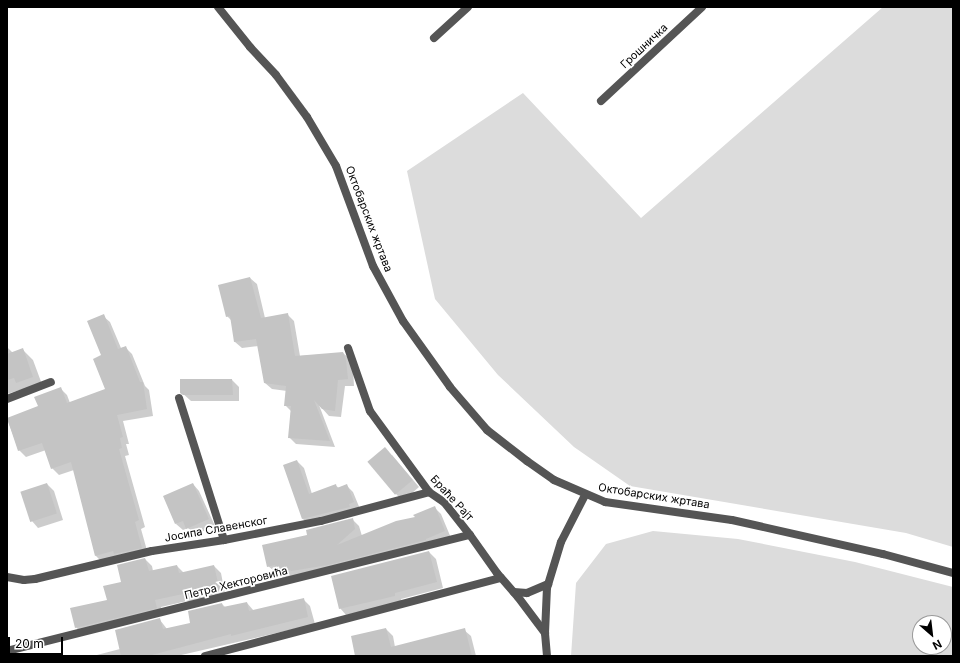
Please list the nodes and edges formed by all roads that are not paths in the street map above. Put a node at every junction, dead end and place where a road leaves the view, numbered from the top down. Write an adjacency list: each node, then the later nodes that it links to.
1 (218, 7): 11 (street, Октобарских жртава)
2 (468, 7): 4 (street)
3 (702, 7): 5 (street, Грошничка)
4 (434, 38)
5 (601, 101)
6 (348, 348): 10 (street, Браће Рајт)
7 (51, 382): 9 (street)
8 (179, 398): 13 (street)
9 (7, 399)
10 (429, 492): 12 (street, Браће Рајт); 13 (street, Јосипа Славенског)
11 (585, 495): 14 (street, Октобарских жртава); 17 (street)
12 (470, 535): 16 (street, Браће Рајт); 20 (street, Петра Хекторовића)
13 (224, 540): 15 (street, Јосипа Славенског)
14 (953, 573)
15 (7, 577)
16 (501, 578): 18 (street, Браће Рајт); 21 (street)
17 (548, 584): 18 (street); 19 (street)
18 (514, 592): 19 (street, Браће Рајт)
19 (545, 633): 22 (street)
20 (7, 651)
21 (205, 656)
22 (547, 656)

